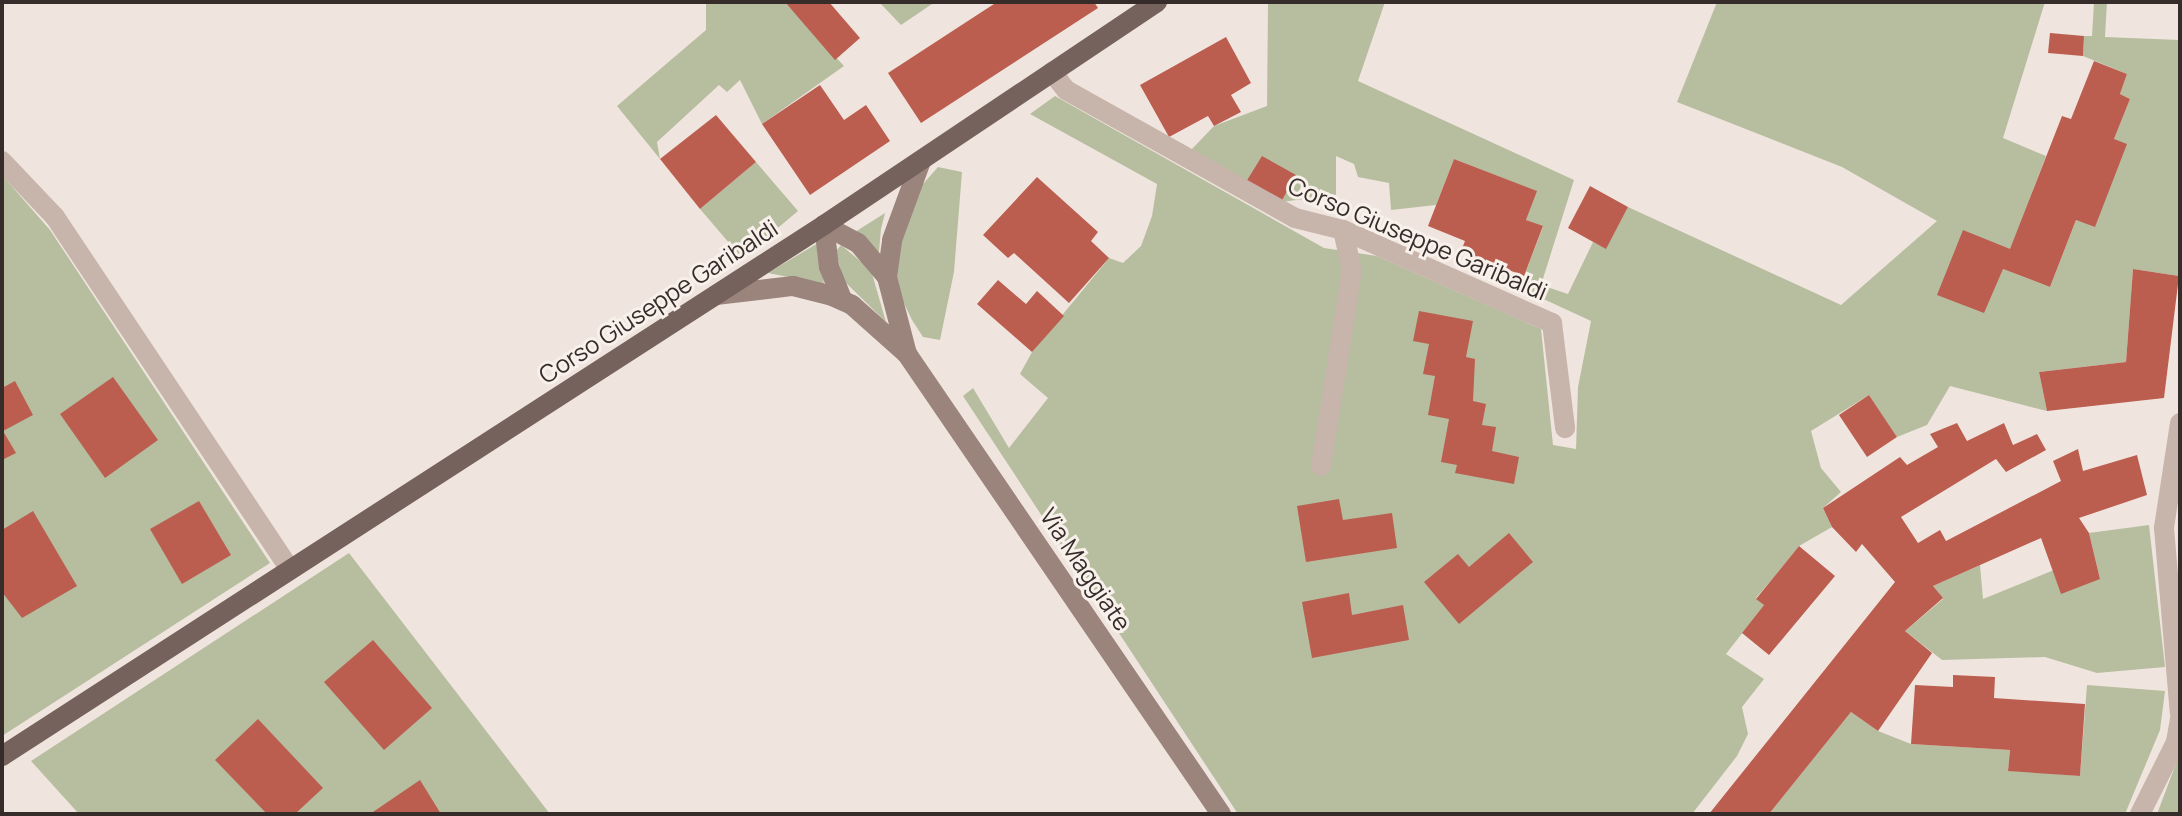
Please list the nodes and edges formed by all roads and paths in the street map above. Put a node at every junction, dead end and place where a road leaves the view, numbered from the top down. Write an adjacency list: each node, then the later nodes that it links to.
1 (1156, 2): 2 (main road, Corso Giuseppe Garibaldi)
2 (1052, 72): 4 (main road, Corso Giuseppe Garibaldi); 6 (street, Corso Giuseppe Garibaldi)
3 (2, 161): 14 (street)
4 (921, 161): 5 (main road, Corso Giuseppe Garibaldi); 7 (street, Via Maggiate)
5 (824, 225): 7 (street, Via Maggiate); 8 (main road, Corso Giuseppe Garibaldi); 9 (street)
6 (1343, 230): 12 (street, Corso Giuseppe Garibaldi); 13 (street)
7 (887, 277): 10 (street, Via Maggiate)
8 (716, 295): 9 (street, Via Maggiate); 14 (main road, Corso Giuseppe Garibaldi)
9 (842, 299): 10 (street, Via Maggiate)
10 (907, 354): 18 (street, Via Maggiate)
11 (2180, 423): 15 (street)
12 (1565, 428)
13 (1321, 466)
14 (290, 570): 17 (main road, Corso Giuseppe Garibaldi)
15 (2180, 713)
16 (2180, 719): 19 (street)
17 (2, 756)
18 (1221, 814)
19 (2140, 814)

